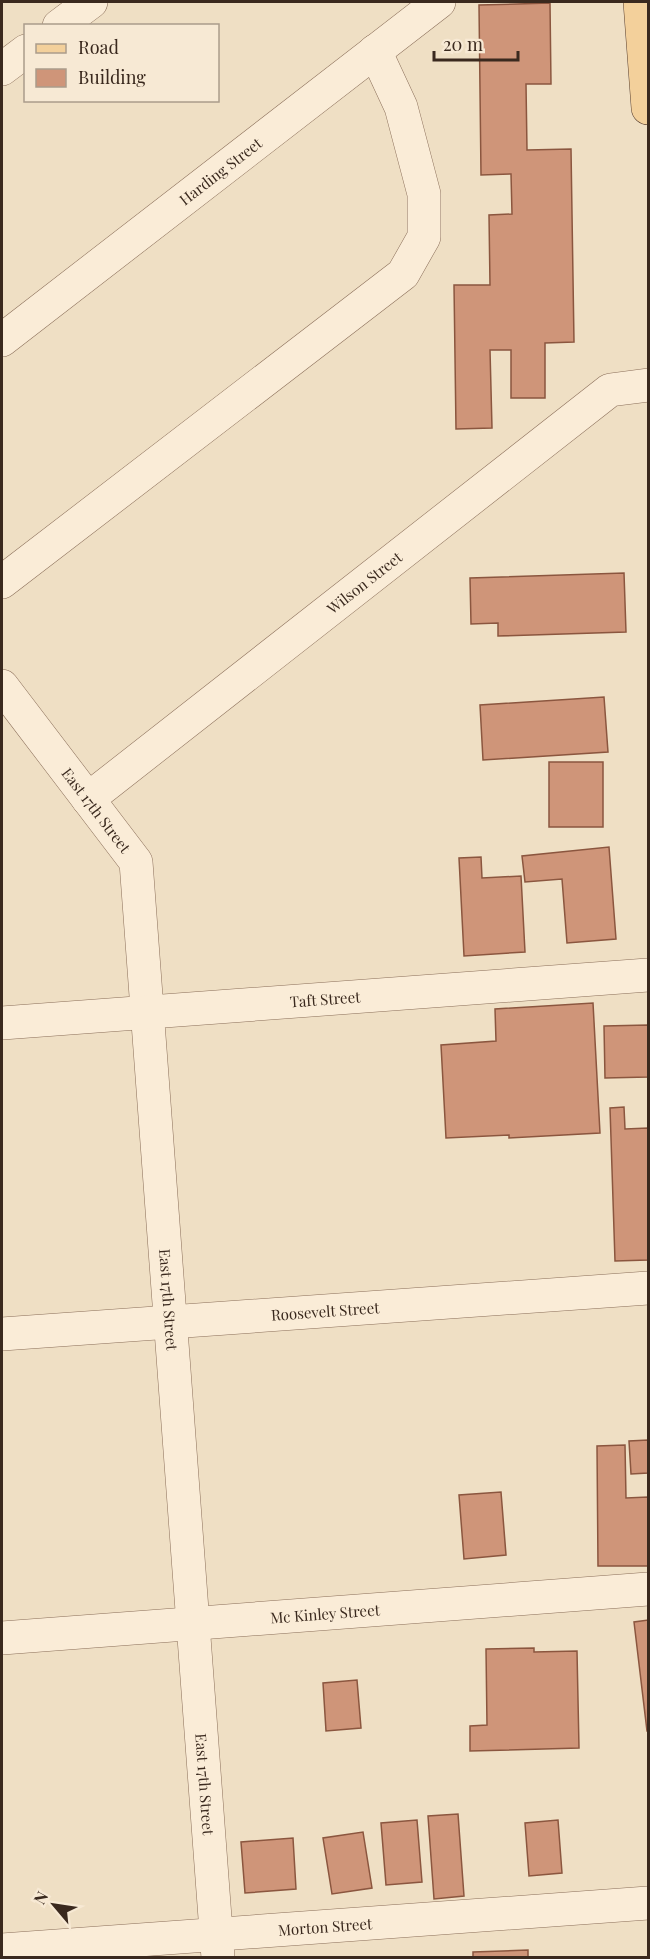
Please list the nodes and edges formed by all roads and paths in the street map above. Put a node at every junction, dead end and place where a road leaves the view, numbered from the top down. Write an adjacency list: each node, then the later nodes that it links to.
1 (91, 2): 4 (street)
2 (640, 2): 8 (main road)
3 (423, 7): 5 (street, Harding Street)
4 (62, 24)
5 (375, 51): 9 (street, Harding Street); 11 (street)
6 (24, 52): 7 (street)
7 (2, 69)
8 (648, 108)
9 (2, 340)
10 (648, 385): 13 (street, Wilson Street)
11 (2, 582)
12 (2, 686): 13 (street, East 17th Street)
13 (88, 799): 15 (street, East 17th Street)
14 (648, 975): 15 (street, Taft Street)
15 (148, 1013): 16 (street, Taft Street); 18 (street, East 17th Street)
16 (2, 1023)
17 (648, 1288): 18 (street, Roosevelt Street)
18 (171, 1323): 19 (street, Roosevelt Street); 21 (street, East 17th Street)
19 (2, 1334)
20 (648, 1589): 21 (street, Mc Kinley Street)
21 (193, 1624): 22 (street, Mc Kinley Street); 24 (street, East 17th Street)
22 (2, 1638)
23 (648, 1903): 24 (street, Morton Street)
24 (217, 1945): 25 (street, Morton Street)
25 (2, 1950)

